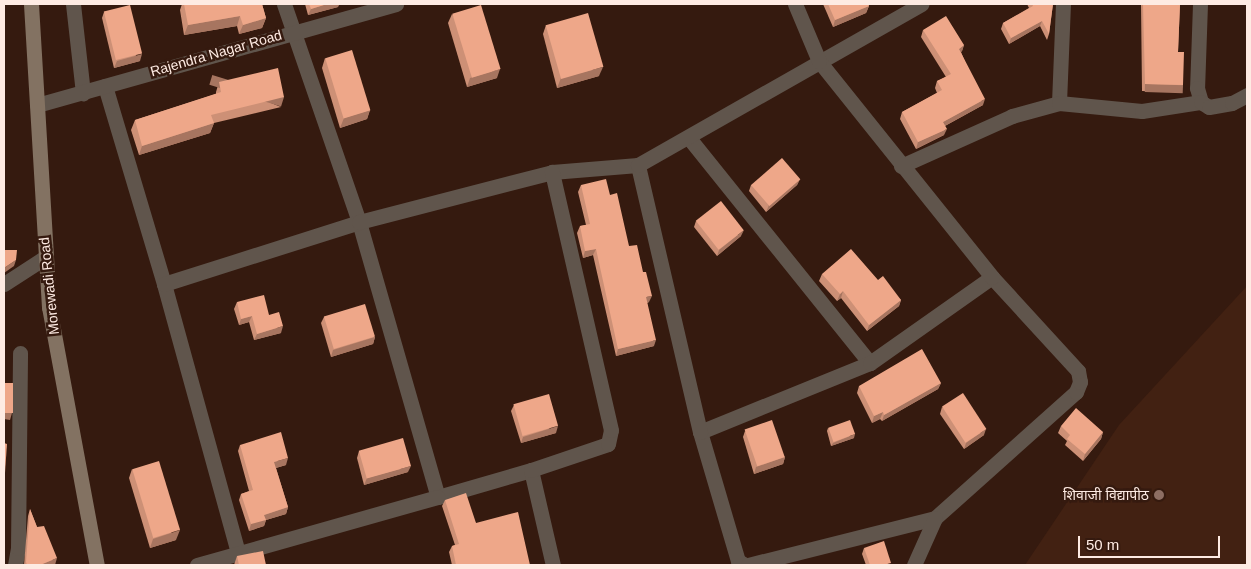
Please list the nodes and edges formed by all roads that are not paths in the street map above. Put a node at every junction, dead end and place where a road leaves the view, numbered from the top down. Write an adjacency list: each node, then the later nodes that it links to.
1 (32, 4): 16 (main road, Morewadi Road)
2 (73, 4): 12 (street)
3 (284, 4): 9 (street)
4 (396, 4): 9 (street, Rajendra Nagar Road)
5 (795, 4): 10 (street)
6 (921, 4): 10 (street)
7 (1063, 4): 15 (street)
8 (1200, 4): 14 (street)
9 (292, 31): 11 (street, Rajendra Nagar Road); 21 (street)
10 (819, 61): 17 (street); 19 (street)
11 (105, 86): 12 (street, Rajendra Nagar Road); 25 (street)
12 (83, 93): 16 (street, Rajendra Nagar Road)
13 (1247, 95): 14 (street)
14 (1201, 102): 15 (street)
15 (1059, 103): 19 (street)
16 (37, 105): 22 (main road, Morewadi Road)
17 (689, 138): 18 (street); 27 (street)
18 (638, 164): 20 (street); 28 (street)
19 (901, 166): 23 (street)
20 (552, 172): 21 (street); 29 (street)
21 (359, 222): 25 (street); 30 (street)
22 (44, 258): 24 (street); 34 (main road, Morewadi Road)
23 (992, 277): 27 (street); 31 (street)
24 (4, 284)
25 (164, 284): 32 (street)
26 (20, 353): 33 (street)
27 (870, 363): 28 (street)
28 (700, 432): 37 (street)
29 (531, 470): 30 (street); 36 (street)
30 (438, 497): 32 (street)
31 (935, 518): 37 (street); 38 (street)
32 (238, 553): 35 (street)
33 (15, 565)
34 (97, 565)
35 (197, 565)
36 (553, 565)
37 (747, 565)
38 (914, 565)

